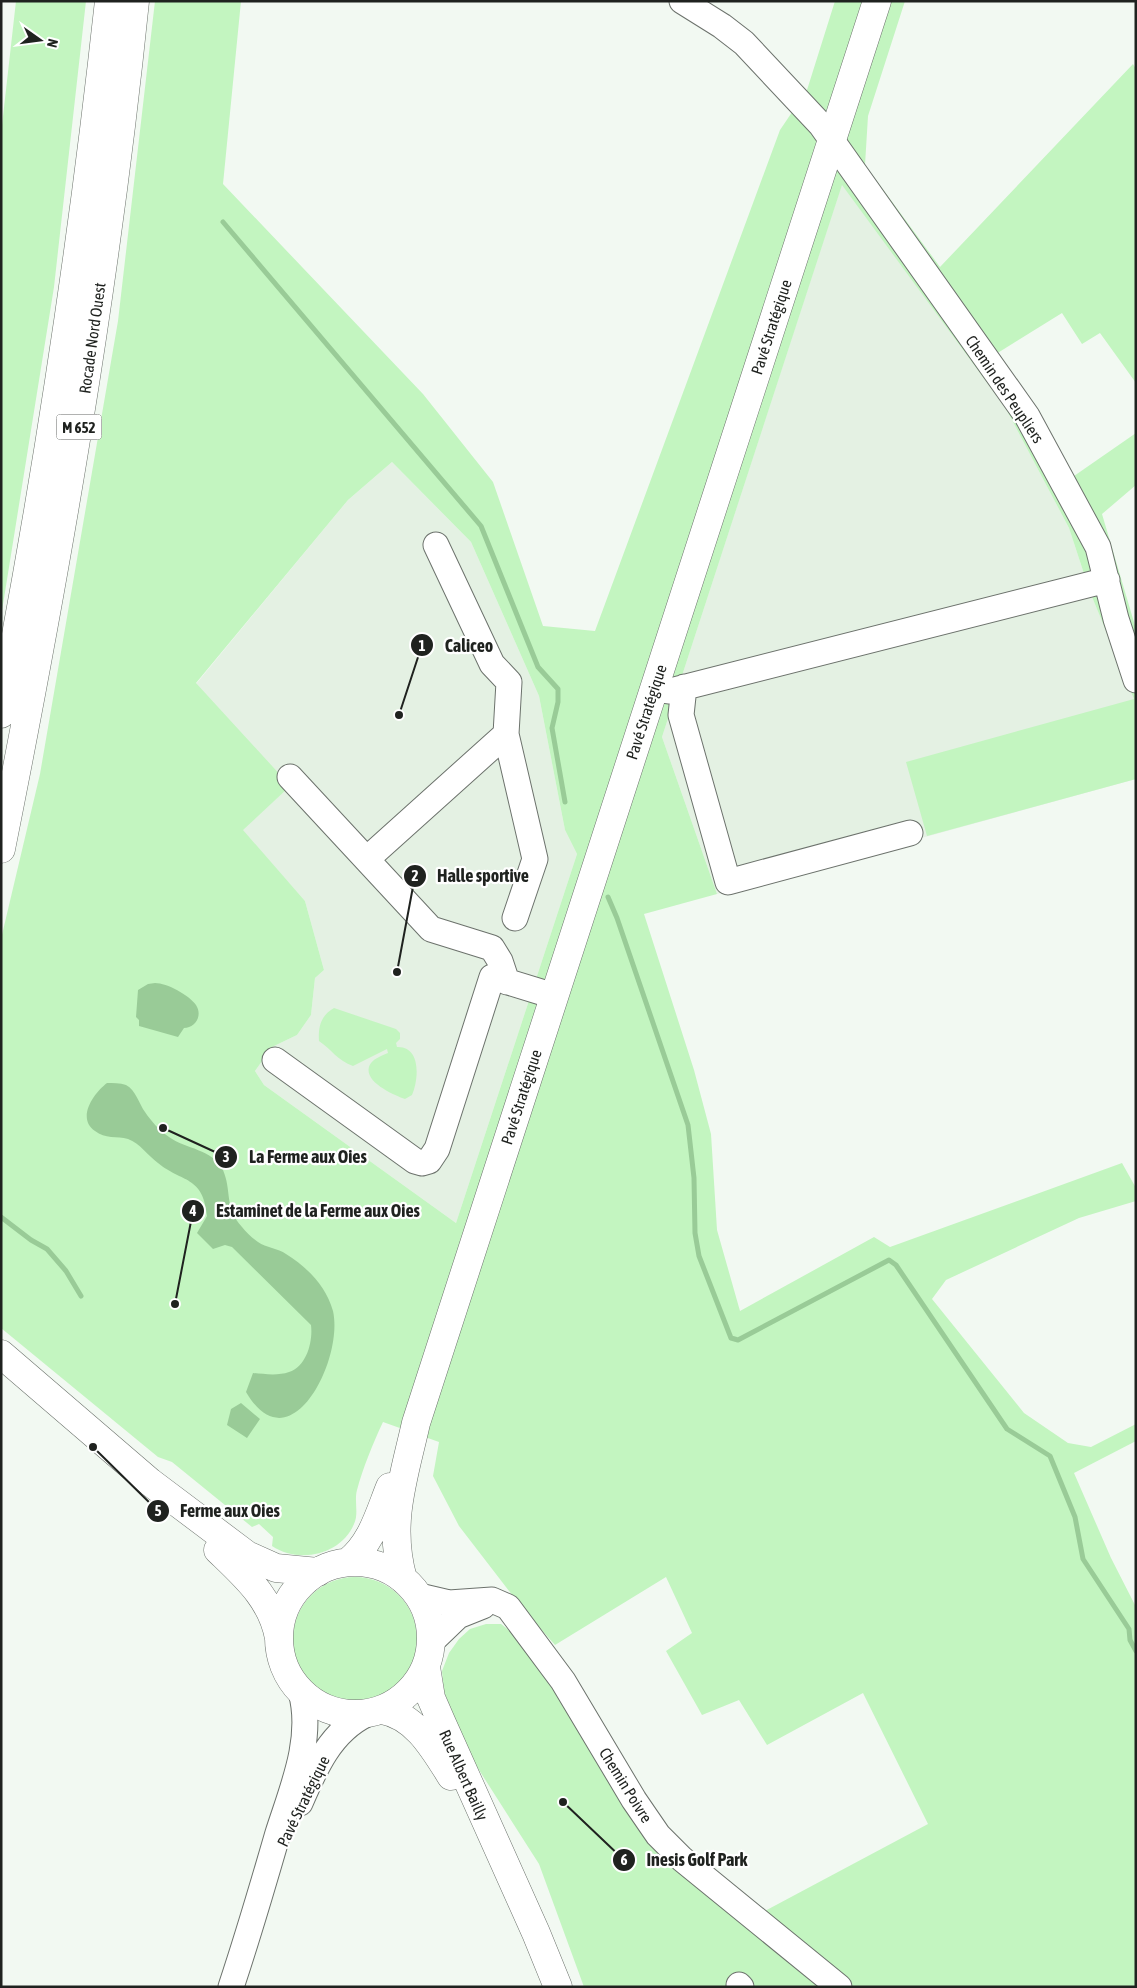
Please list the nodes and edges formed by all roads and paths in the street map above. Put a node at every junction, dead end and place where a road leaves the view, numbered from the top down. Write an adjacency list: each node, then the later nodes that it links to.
1 (108, 1): 11 (main road, Rocade Nord Ouest / M 652)
2 (134, 1): 15 (main road, Rocade Nord Ouest / M 652)
3 (682, 1): 5 (street, Chemin des Peupliers)
4 (877, 1): 5 (main road, Pavé Stratégique)
5 (827, 133): 7 (street, Chemin des Peupliers); 10 (main road, Pavé Stratégique)
6 (436, 545): 12 (street)
7 (1106, 580): 8 (street, Chemin des Peupliers); 9 (street)
8 (1136, 680)
9 (684, 687): 10 (street); 14 (street)
10 (654, 689): 19 (main road, Pavé Stratégique)
11 (1, 714)
12 (506, 734): 16 (street); 17 (street)
13 (290, 777): 16 (street)
14 (910, 833)
15 (1, 848)
16 (367, 859): 18 (street)
17 (515, 918)
18 (507, 982): 19 (street); 20 (street)
19 (554, 996): 22 (main road, Pavé Stratégique)
20 (275, 1060)
21 (1, 1354): 23 (main road)
22 (416, 1423): 24 (main road, Pavé Stratégique); 26 (main road, Pavé Stratégique)
23 (150, 1482): 25 (main road); 28 (main road)
24 (348, 1562): 25 (main road); 26 (main road)
25 (318, 1572): 28 (main road)
26 (411, 1587): 27 (street, Chemin Poivre); 29 (main road)
27 (514, 1613): 29 (street); 36 (street, Chemin Poivre)
28 (279, 1639): 30 (main road)
29 (429, 1654): 31 (main road); 32 (main road, Rue Albert Bailly)
30 (301, 1692): 31 (main road); 33 (street, Pavé Stratégique)
31 (375, 1712): 32 (main road, Rue Albert Bailly); 33 (street, Pavé Stratégique)
32 (511, 1880): 35 (main road, Rue Albert Bailly)
33 (259, 1902): 34 (street, Pavé Stratégique)
34 (231, 1987)
35 (558, 1987)
36 (839, 1987)

